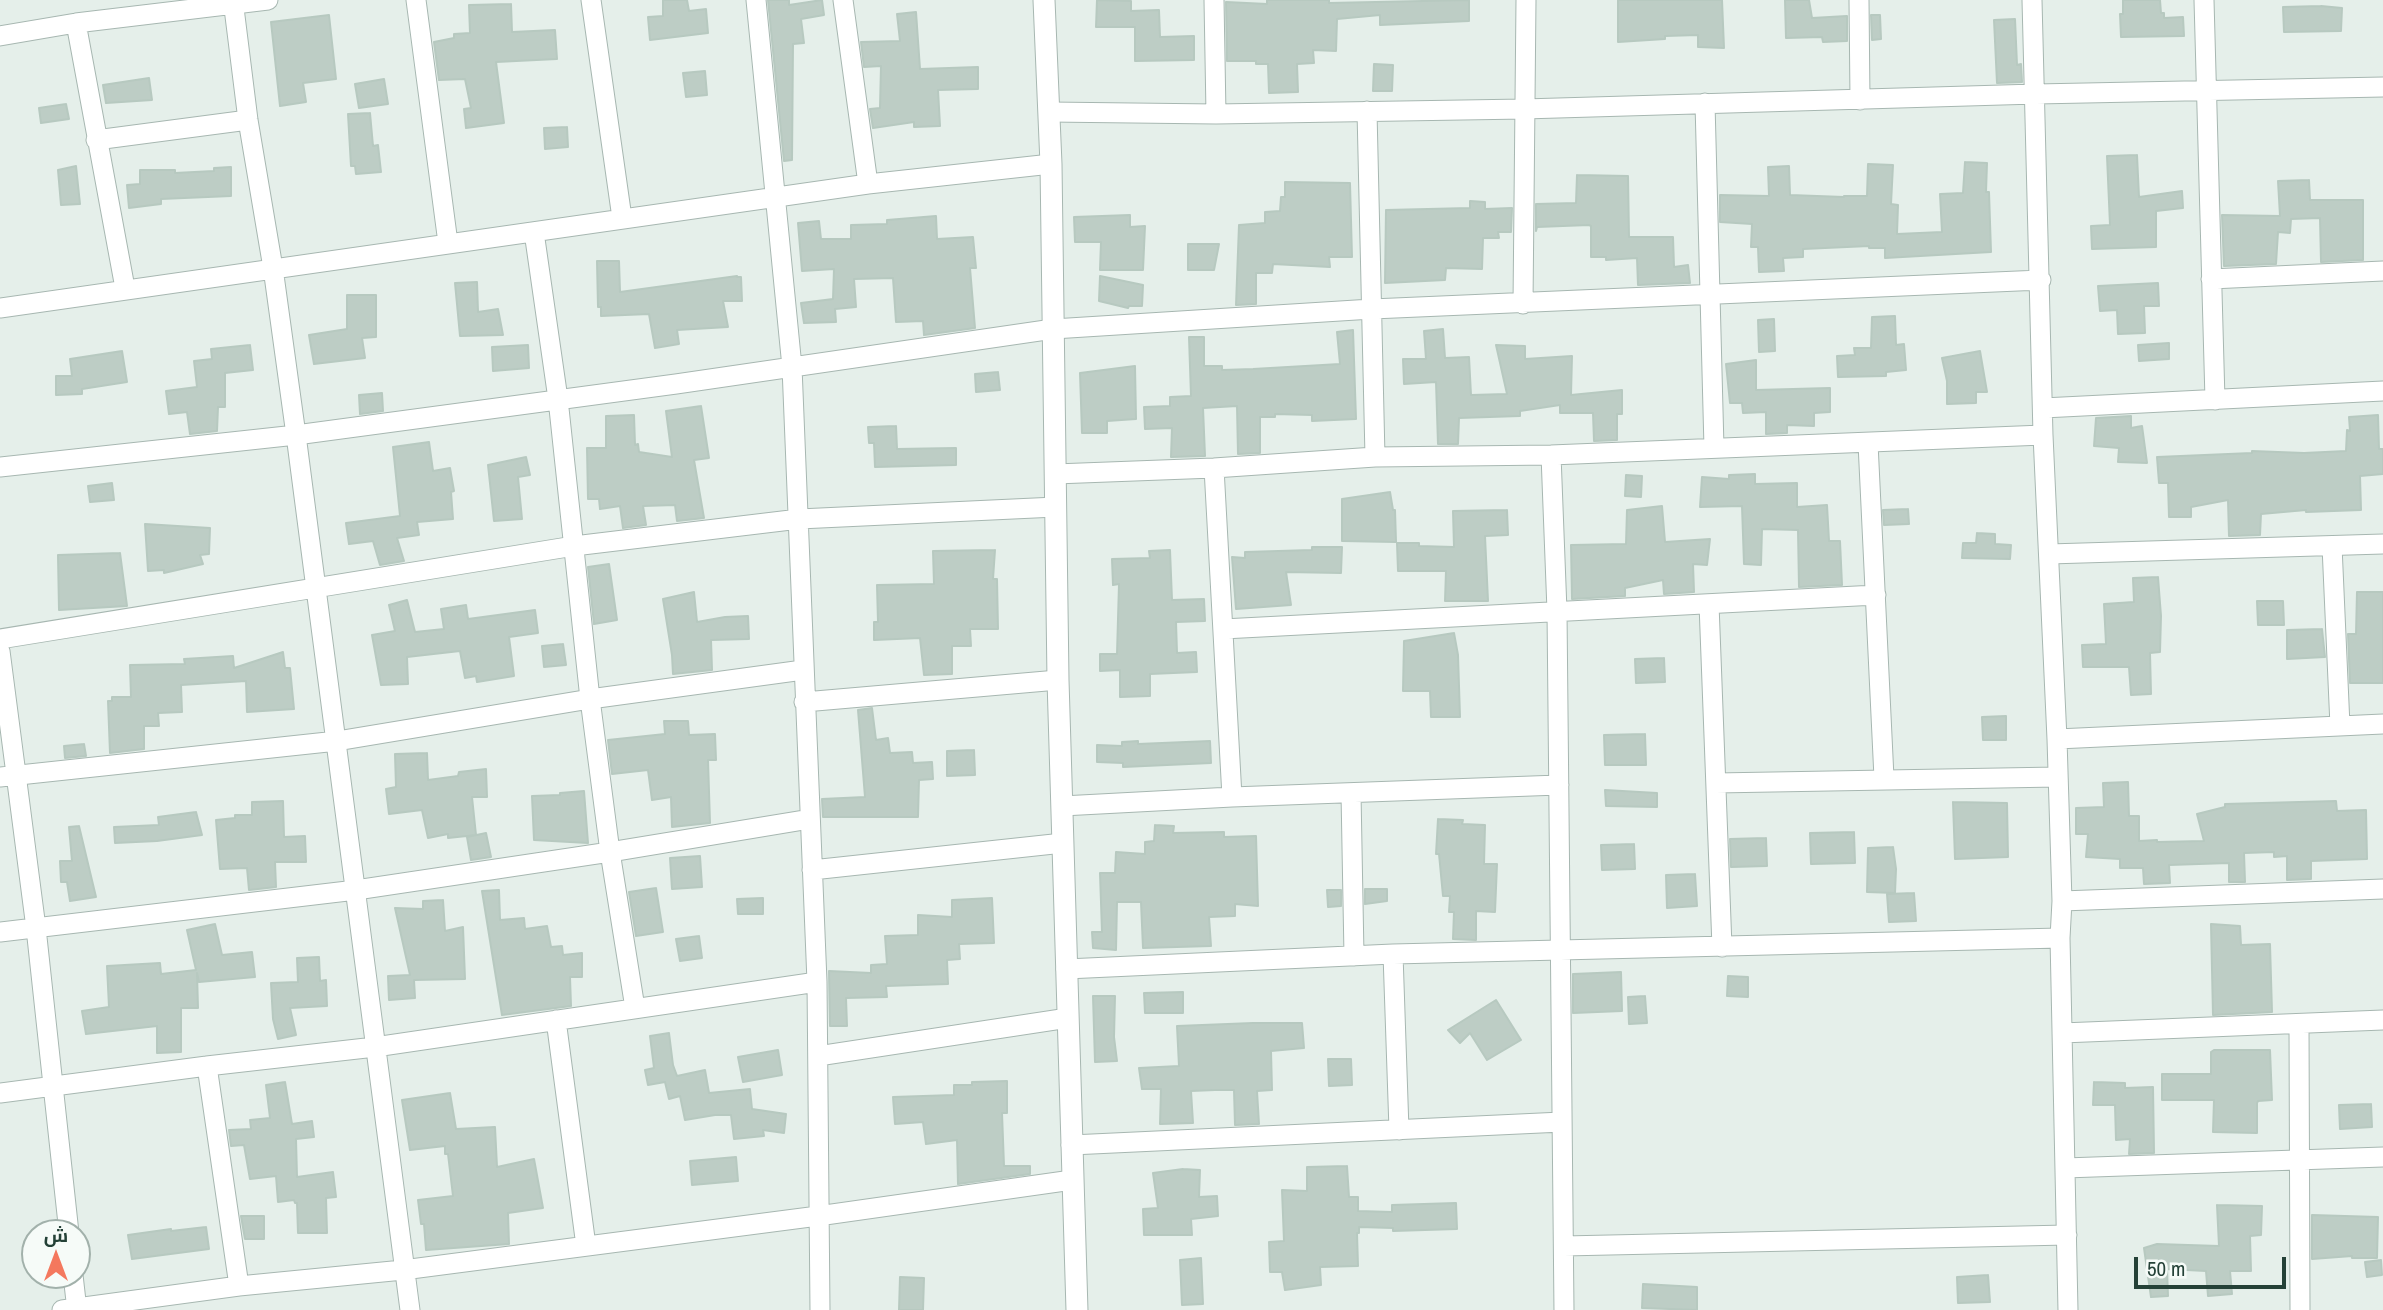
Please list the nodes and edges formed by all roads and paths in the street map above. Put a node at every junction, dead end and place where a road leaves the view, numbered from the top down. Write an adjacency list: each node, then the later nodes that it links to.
1 (268, 0): 12 (street)
2 (416, 0): 31 (street)
3 (591, 0): 29 (street)
4 (756, 0): 28 (street)
5 (843, 0): 27 (street)
6 (1044, 0): 22 (street)
7 (1214, 0): 23 (street)
8 (1526, 0): 20 (street)
9 (1859, 0): 18 (street)
10 (2032, 0): 17 (street)
11 (2204, 0): 16 (street)
12 (233, 1): 13 (street); 24 (street)
13 (76, 23): 14 (street); 25 (street)
14 (0, 36)
15 (2383, 87): 16 (street)
16 (2207, 91): 17 (street); 34 (street)
17 (2036, 94): 18 (street); 35 (street)
18 (1860, 100): 19 (street)
19 (1705, 103): 20 (street); 37 (street)
20 (1524, 109): 21 (street); 38 (street)
21 (1367, 111): 23 (street); 40 (street)
22 (1049, 112): 23 (street); 26 (street)
23 (1216, 114)
24 (248, 120): 25 (street); 32 (street)
25 (96, 140): 36 (street)
26 (1051, 164): 27 (street); 41 (street)
27 (868, 184): 28 (street)
28 (775, 199): 29 (street); 42 (street)
29 (622, 218): 30 (street)
30 (534, 232): 31 (street); 44 (street)
31 (448, 243): 32 (street)
32 (273, 268): 36 (street); 47 (street)
33 (2383, 271): 34 (street)
34 (2211, 279): 45 (street)
35 (2040, 280): 37 (street); 46 (street)
36 (125, 288): 39 (street)
37 (1711, 296): 38 (street); 50 (street)
38 (1523, 304): 40 (street)
39 (0, 307)
40 (1372, 309): 41 (street); 52 (street)
41 (1053, 328): 42 (street); 55 (street)
42 (792, 367): 44 (street); 57 (street)
43 (2383, 391): 45 (street)
44 (558, 398): 47 (street); 59 (street)
45 (2215, 400): 46 (street)
46 (2043, 408): 48 (street)
47 (296, 435): 53 (street); 62 (street)
48 (2043, 435): 49 (street); 61 (street)
49 (1868, 443): 50 (street); 63 (street)
50 (1714, 448): 51 (street)
51 (1551, 455): 52 (street); 65 (street)
52 (1375, 457): 54 (street)
53 (0, 467)
54 (1214, 468): 55 (street); 66 (street)
55 (1055, 474): 56 (street)
56 (1056, 507): 57 (street); 70 (street)
57 (799, 519): 59 (street); 69 (street)
58 (2383, 544): 60 (street)
59 (574, 546): 62 (street); 71 (street)
60 (2332, 546): 61 (street); 74 (street)
61 (2049, 554): 75 (street)
62 (315, 587): 67 (street); 76 (street)
63 (1876, 595): 64 (street); 79 (street)
64 (1709, 604): 65 (street); 80 (street)
65 (1557, 611): 66 (street); 81 (street)
66 (1223, 629): 83 (street)
67 (0, 639)
68 (0, 651): 77 (street)
69 (803, 670): 71 (street); 72 (street)
70 (1058, 680): 72 (street); 84 (street)
71 (590, 699): 76 (street); 87 (street)
72 (804, 702): 85 (street)
73 (2383, 724): 74 (street)
74 (2340, 726): 75 (street)
75 (2057, 740): 78 (street)
76 (337, 741): 77 (street); 90 (street)
77 (8, 776): 92 (street)
78 (2057, 776): 79 (street); 91 (street)
79 (1884, 778): 80 (street)
80 (1716, 783): 95 (street)
81 (1559, 785): 82 (street); 96 (street)
82 (1352, 793): 83 (street); 98 (street)
83 (1232, 797): 84 (street)
84 (1062, 806): 86 (street)
85 (810, 819): 87 (street); 88 (street)
86 (1063, 844): 88 (street); 99 (street)
87 (610, 852): 90 (street); 101 (street)
88 (811, 870): 100 (street)
89 (2383, 889): 91 (street)
90 (356, 890): 92 (street); 107 (street)
91 (2062, 901): 94 (street)
92 (36, 928): 93 (street); 110 (street)
93 (0, 932)
94 (2060, 938): 95 (street); 106 (street)
95 (1722, 947): 96 (street)
96 (1561, 950): 97 (street); 112 (street)
97 (1393, 954): 98 (street); 113 (street)
98 (1354, 956): 99 (street)
99 (1066, 969): 102 (street)
100 (817, 982): 101 (street); 108 (street)
101 (635, 1008): 103 (street)
102 (1068, 1018): 108 (street); 114 (street)
103 (556, 1020): 107 (street); 122 (street)
104 (2383, 1020): 105 (street)
105 (2298, 1024): 106 (street); 116 (street)
106 (2062, 1033): 117 (street)
107 (375, 1047): 109 (street); 124 (street)
108 (818, 1056): 119 (street)
109 (206, 1066): 110 (street); 125 (street)
110 (53, 1086): 111 (street); 120 (street)
111 (0, 1093)
112 (1562, 1122): 113 (street); 123 (street)
113 (1399, 1130): 114 (street)
114 (1071, 1145): 118 (street)
115 (2383, 1157): 116 (street)
116 (2300, 1160): 117 (street); 133 (street)
117 (2065, 1168): 121 (street)
118 (1072, 1180): 119 (street); 130 (street)
119 (818, 1216): 122 (street); 129 (street)
120 (67, 1219)
121 (2067, 1235): 123 (street); 132 (street)
122 (586, 1246): 124 (street)
123 (1564, 1246): 131 (street)
124 (403, 1270): 125 (street); 128 (street)
125 (239, 1286): 127 (street)
126 (73, 1289): 127 (street)
127 (72, 1310)
128 (410, 1310)
129 (820, 1310)
130 (1077, 1310)
131 (1564, 1310)
132 (2068, 1310)
133 (2300, 1310)

